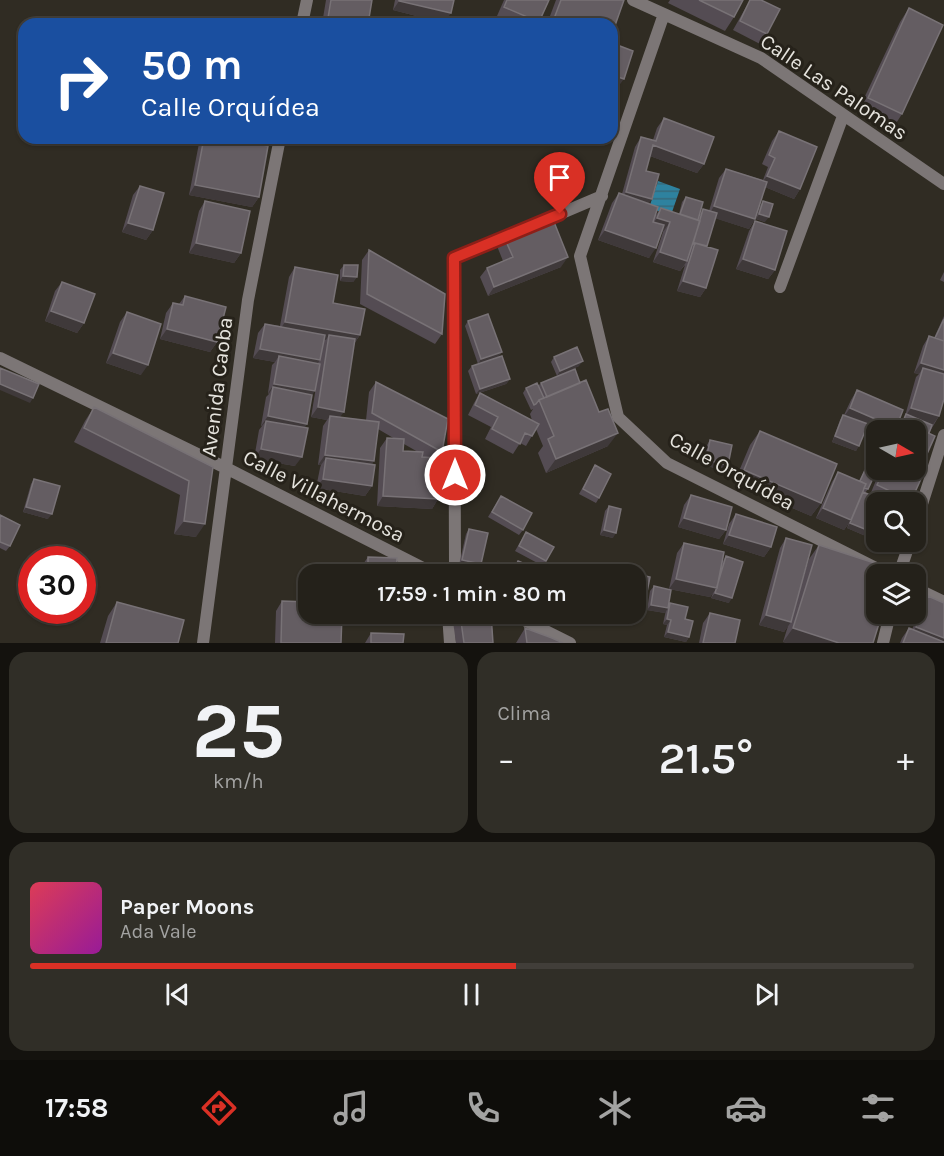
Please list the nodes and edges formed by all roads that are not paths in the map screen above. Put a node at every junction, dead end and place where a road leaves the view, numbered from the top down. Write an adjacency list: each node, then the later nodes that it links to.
1 (307, 0): 4 (street)
2 (633, 0): 3 (street, Calle Las Palomas)
3 (663, 14): 5 (street, Calle Las Palomas); 8 (street)
4 (303, 18)
5 (843, 116): 7 (street, Calle Las Palomas); 9 (street)
6 (279, 144): 12 (street, Avenida Caoba)
7 (944, 184)
8 (602, 196): 15 (street); 16 (street, Calle Orquídea)
9 (780, 286)
10 (0, 358): 12 (street, Calle Villahermosa)
11 (944, 435): 13 (street)
12 (226, 468): 14 (street, Calle Villahermosa); 22 (street, Avenida Caoba)
13 (926, 492)
14 (415, 564)
15 (453, 564)
16 (868, 564)
17 (926, 593): 18 (street)
18 (944, 602)
19 (449, 624): 23 (street)
20 (532, 624): 24 (street)
21 (888, 624): 25 (street)
22 (203, 643)
23 (450, 643)
24 (570, 643)
25 (883, 643)

